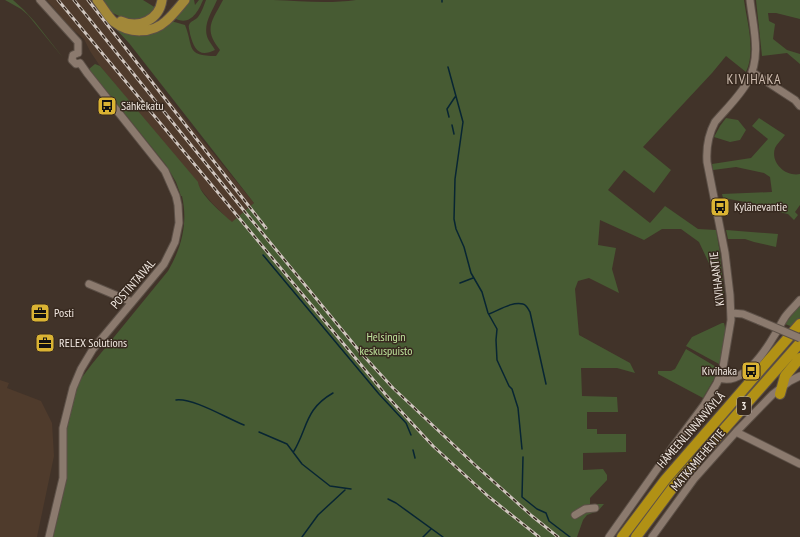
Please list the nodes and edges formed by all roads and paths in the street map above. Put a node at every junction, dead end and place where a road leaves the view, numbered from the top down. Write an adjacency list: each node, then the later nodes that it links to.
1 (40, 0): 10 (street, POSTINTAIVAL)
2 (185, 0): 5 (main road)
3 (750, 0): 6 (street, KIVIHAANTIE)
4 (162, 1): 5 (main road)
5 (99, 3)
6 (752, 72): 7 (street); 11 (street, KIVIHAANTIE)
7 (800, 106)
8 (90, 284): 10 (street)
9 (800, 300): 17 (street)
10 (132, 302): 25 (street, POSTINTAIVAL)
11 (732, 313): 13 (street, bridge); 17 (street, KIVIHAANTIE)
12 (800, 324): 27 (highway, HÄMEENLINNANVÄYLÄ / 3)
13 (800, 338)
14 (800, 343): 28 (highway, HÄMEENLINNANVÄYLÄ / 3)
15 (800, 358): 19 (highway)
16 (800, 376): 19 (street, MATKAMIEHENTIE)
17 (719, 378): 26 (street, KIVIHAANTIE)
18 (800, 379): 19 (street, MATKAMIEHENTIE)
19 (781, 390): 20 (street, MATKAMIEHENTIE)
20 (736, 432): 21 (street); 24 (street, MATKAMIEHENTIE)
21 (800, 464)
22 (596, 508): 23 (street)
23 (575, 514)
24 (655, 536)
25 (49, 537)
26 (609, 537)
27 (622, 537)
28 (636, 537)

